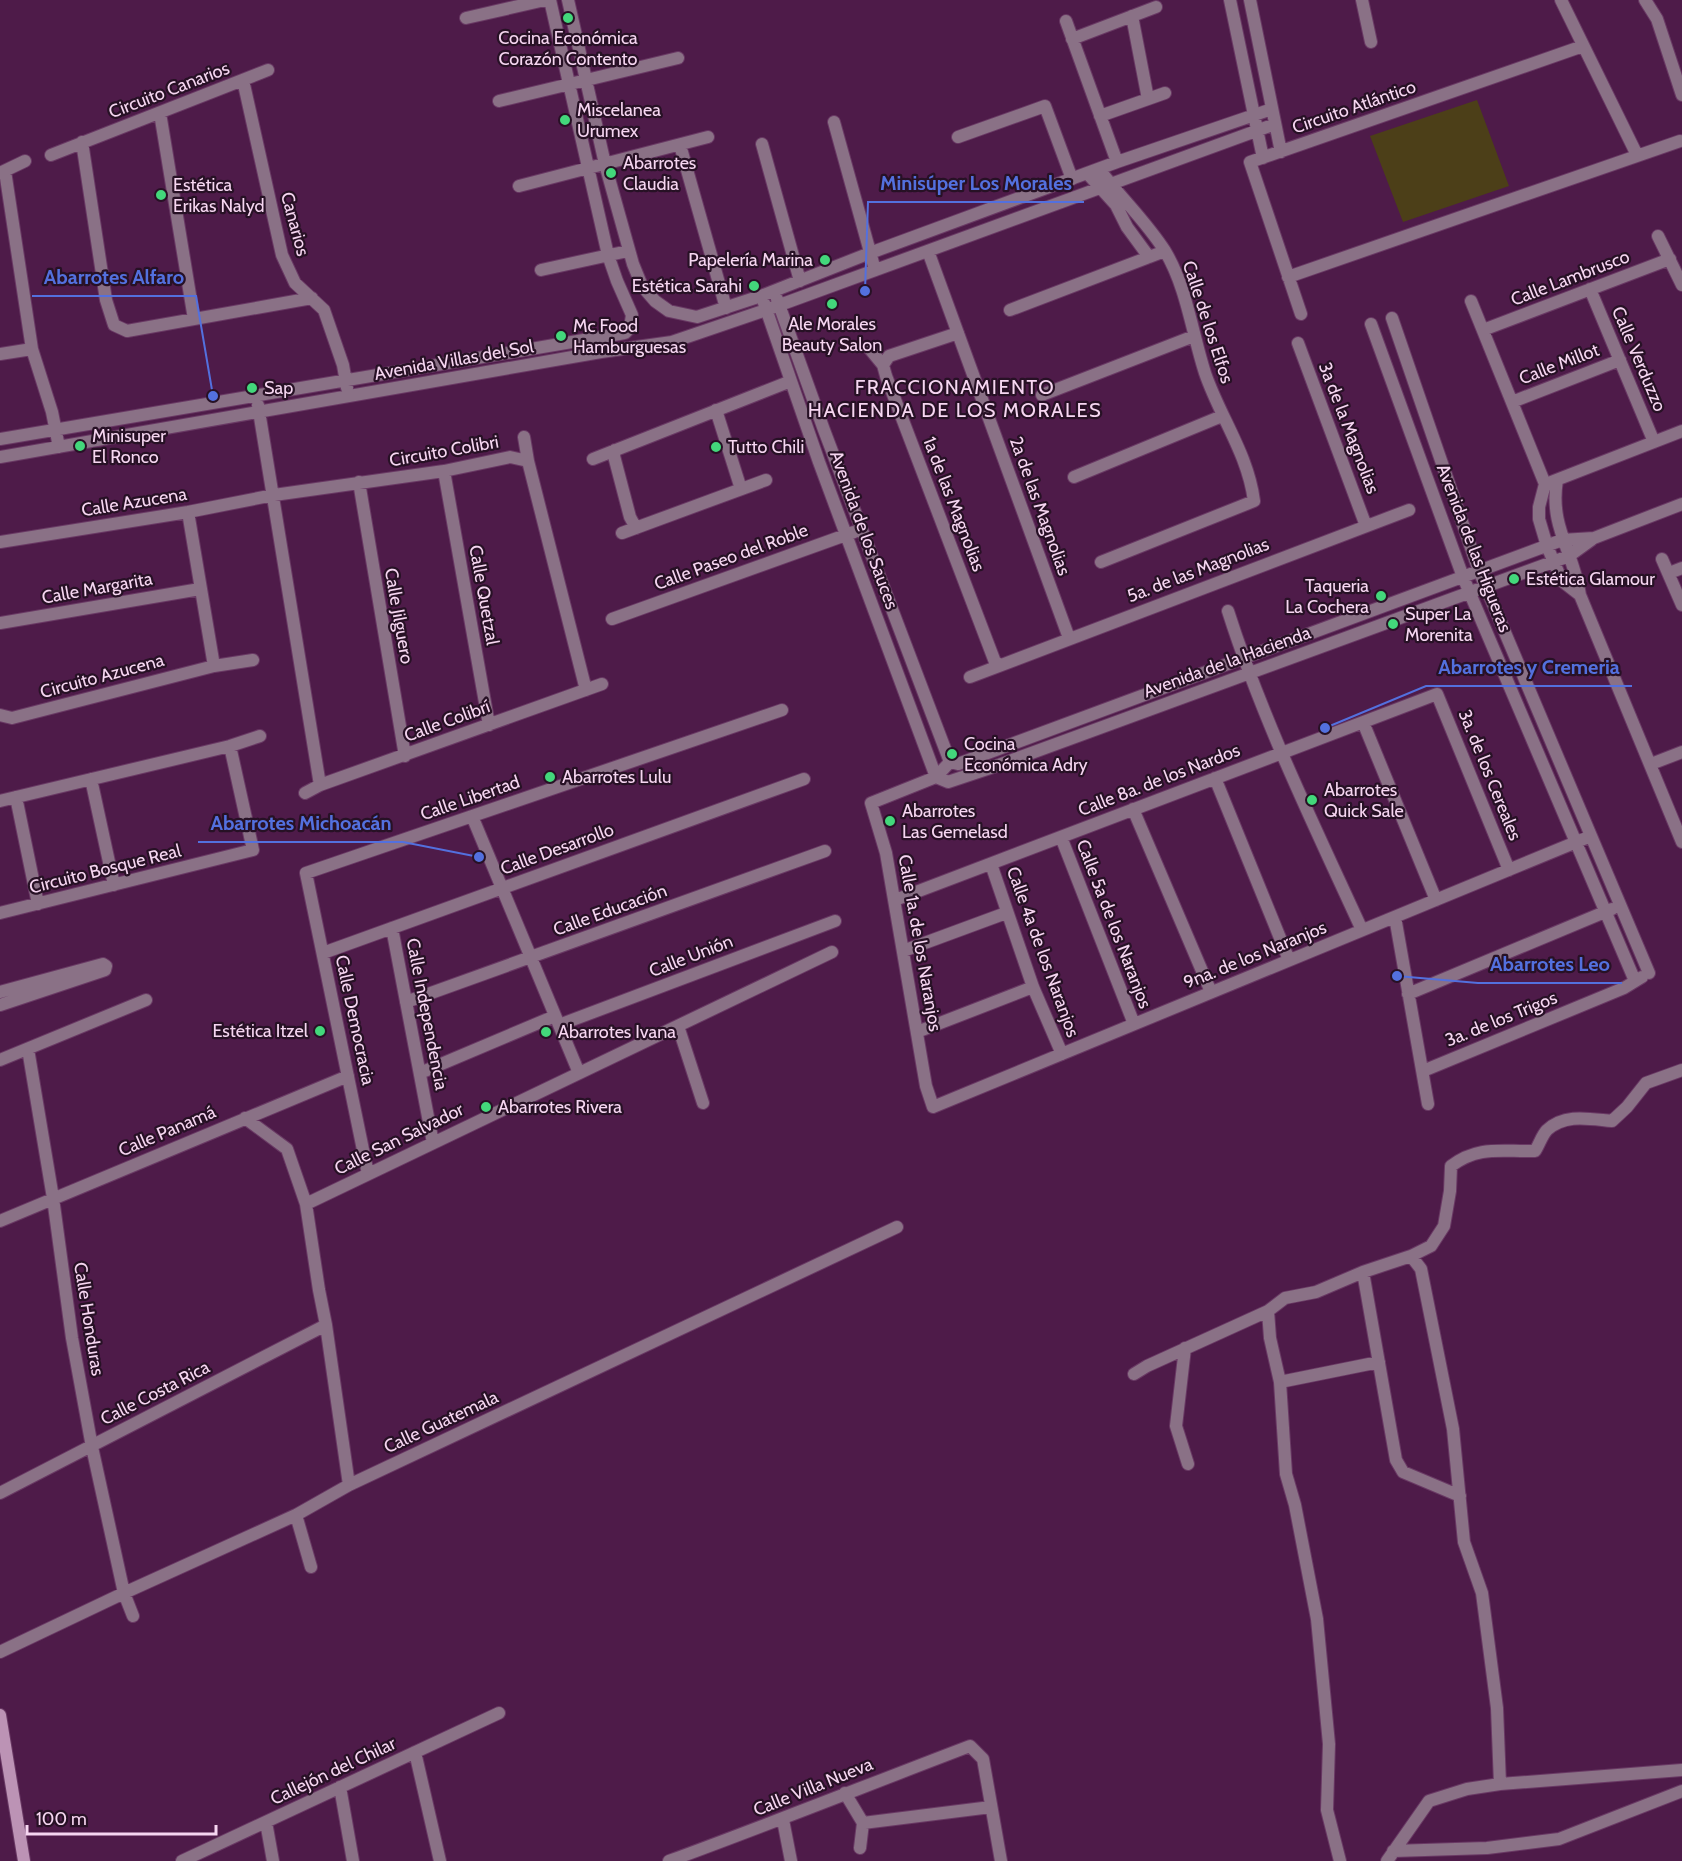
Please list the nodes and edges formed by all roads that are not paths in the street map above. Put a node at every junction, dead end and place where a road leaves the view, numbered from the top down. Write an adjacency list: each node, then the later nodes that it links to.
1 (545, 0): 11 (street)
2 (549, 0): 20 (street)
3 (568, 0): 19 (street)
4 (1230, 0): 27 (street)
5 (1250, 0): 25 (street)
6 (1362, 0): 14 (street)
7 (1561, 0): 15 (street)
8 (1645, 0): 22 (street)
9 (1156, 7): 10 (street)
10 (1132, 16): 13 (street); 23 (street)
11 (466, 18)
12 (1066, 21): 13 (street)
13 (1072, 39): 28 (street)
14 (1371, 42)
15 (1583, 45): 38 (street, Circuito Atlántico); 40 (street)
16 (678, 58): 19 (street)
17 (268, 70): 18 (street, Circuito Canarios)
18 (243, 80): 26 (street, Circuito Canarios); 68 (street, Canarios)
19 (586, 80): 20 (street); 44 (street)
20 (568, 85): 24 (street); 45 (street)
21 (1166, 93): 23 (street)
22 (1682, 95)
23 (1148, 99): 28 (street)
24 (500, 101)
25 (1272, 109): 27 (street); 30 (street)
26 (160, 113): 35 (street, Circuito Canarios); 76 (street)
27 (1253, 115): 31 (street); 43 (street)
28 (1100, 116): 43 (street)
29 (834, 122): 56 (street)
30 (1275, 124): 31 (street, Avenida Villas del Sol); 38 (street)
31 (1257, 130): 41 (street); 50 (street, Avenida Villas del Sol)
32 (708, 137): 37 (street)
33 (958, 137): 49 (street)
34 (1680, 141): 40 (street)
35 (82, 142): 39 (street, Circuito Canarios); 76 (street)
36 (762, 144): 63 (street)
37 (680, 145): 44 (street); 71 (street)
38 (1281, 152): 41 (street, Circuito Atlántico)
39 (51, 155)
40 (1637, 155): 62 (street)
41 (1263, 158): 62 (street)
42 (25, 161): 47 (street)
43 (1117, 162): 46 (street)
44 (605, 164): 45 (street); 53 (street)
45 (588, 168): 51 (street); 57 (street)
46 (1099, 168): 48 (street); 50 (street, Calle de los Elfos)
47 (2, 172): 85 (street)
48 (1087, 173): 49 (street); 50 (street, Calle de los Elfos)
49 (1072, 179): 56 (street)
50 (1104, 185): 54 (street, Avenida Villas del Sol); 55 (street, Calle de los Elfos); 58 (street, Calle de los Elfos)
51 (519, 186)
52 (1658, 236): 59 (street)
53 (628, 251): 57 (street); 71 (street)
54 (927, 251): 61 (street, Avenida Villas del Sol); 80 (street, 2a de las Magnolias)
55 (1164, 251): 58 (street); 81 (street, Calle de los Elfos)
56 (870, 253): 61 (street); 63 (street)
57 (609, 255): 60 (street); 79 (street)
58 (1149, 257): 73 (street)
59 (1670, 259): 64 (street); 65 (street, Calle Lambrusco)
60 (541, 270)
61 (875, 270): 70 (street, Avenida Villas del Sol)
62 (1288, 276): 74 (street)
63 (800, 281): 66 (street)
64 (1682, 285)
65 (1590, 290): 78 (street, Calle Lambrusco); 88 (street, Calle Verduzzo)
66 (774, 291): 67 (street); 70 (street, Avenida de los Sauces)
67 (761, 296): 71 (street); 72 (street, Avenida de los Sauces)
68 (312, 298): 76 (street); 91 (street, Canarios)
69 (1471, 301): 78 (street)
70 (780, 306): 72 (street, Avenida Villas del Sol); 125 (street, Avenida de los Sauces)
71 (726, 308)
72 (766, 310): 86 (street, Avenida Villas del Sol); 92 (street, Avenida de los Sauces)
73 (1010, 310)
74 (1301, 314)
75 (1392, 318): 96 (street, Avenida de las Higueras)
76 (194, 319)
77 (1371, 324): 99 (street, Avenida de las Higueras)
78 (1483, 330): 97 (street)
79 (625, 333): 83 (street, Avenida Villas del Sol); 86 (street)
80 (958, 333): 90 (street); 148 (street, 2a de las Magnolias)
81 (1194, 336): 93 (street); 101 (street, Calle de los Elfos)
82 (1298, 343): 123 (street, 3a de la Magnolias)
83 (537, 348): 89 (street); 91 (street, Avenida Villas del Sol)
84 (868, 348): 90 (street)
85 (32, 349): 87 (street); 102 (street)
86 (634, 349): 89 (street, Avenida Villas del Sol)
87 (0, 354)
88 (1620, 360): 97 (street, Calle Millot); 106 (street, Calle Verduzzo)
89 (539, 363): 95 (street, Avenida Villas del Sol)
90 (883, 365): 151 (street, 1a de las Magnolias)
91 (346, 381): 94 (street, Avenida Villas del Sol); 95 (street, Canarios)
92 (791, 381): 98 (street); 127 (street, Avenida de los Sauces)
93 (1042, 395)
94 (257, 396): 100 (street); 102 (street, Avenida Villas del Sol)
95 (348, 397): 100 (street, Avenida Villas del Sol)
96 (1421, 402): 99 (street); 137 (street, Avenida de las Higueras)
97 (1512, 402): 117 (street)
98 (716, 410): 108 (street); 118 (street)
99 (1402, 410): 139 (street, Avenida de las Higueras)
100 (259, 413): 107 (street, Avenida Villas del Sol); 119 (street)
101 (1222, 416): 113 (street); 134 (street, Calle de los Elfos)
102 (55, 430): 105 (street, Avenida Villas del Sol); 107 (street)
103 (1682, 431): 106 (street)
104 (524, 437): 111 (street)
105 (0, 439)
106 (1654, 442): 115 (street)
107 (59, 447): 109 (street, Avenida Villas del Sol)
108 (615, 450): 110 (street); 124 (street)
109 (0, 457)
110 (593, 459)
111 (528, 461): 112 (street, Circuito Colibri); 156 (street)
112 (444, 471): 116 (street, Circuito Colibri); 161 (street, Calle Quetzal)
113 (1074, 477)
114 (766, 480): 118 (street)
115 (1557, 480): 117 (street); 129 (street)
116 (358, 482): 119 (street, Circuito Colibri); 166 (street, Calle Jilguero)
117 (1545, 484): 131 (street)
118 (741, 489): 124 (street)
119 (274, 495): 122 (street, Calle Azucena); 173 (street)
120 (1682, 504): 128 (street, Avenida de la Hacienda)
121 (1409, 510): 123 (street, 5a. de las Magnolias)
122 (188, 512): 130 (street, Calle Azucena); 141 (street)
123 (1366, 526): 148 (street, 5a. de las Magnolias)
124 (636, 528): 126 (street)
125 (862, 530): 127 (street, Calle Paseo del Roble); 167 (street, Avenida de los Sauces)
126 (622, 533)
127 (846, 535): 146 (street, Calle Paseo del Roble); 169 (street, Avenida de los Sauces)
128 (1594, 538): 129 (street, Avenida de la Hacienda); 132 (street, Avenida de la Hacienda)
129 (1562, 540): 131 (street, Avenida de la Hacienda); 132 (street)
130 (0, 542)
131 (1547, 546): 135 (street); 137 (street, Avenida de la Hacienda)
132 (1569, 556): 135 (street, Avenida de la Hacienda); 143 (street)
133 (1662, 559): 138 (street)
134 (1101, 562)
135 (1553, 562): 140 (street, Avenida de la Hacienda); 143 (street)
136 (1682, 568): 138 (street)
137 (1479, 571): 139 (street, Avenida de la Hacienda); 140 (street, Avenida de las Higueras)
138 (1669, 573): 144 (street)
139 (1463, 577): 142 (street, Avenida de las Higueras); 149 (street, Avenida de la Hacienda)
140 (1486, 586): 142 (street, Avenida de la Hacienda); 179 (street, Avenida de las Higueras)
141 (200, 589): 147 (street, Calle Margarita); 152 (street)
142 (1470, 592): 153 (street, Avenida de la Hacienda); 181 (street, Avenida de las Higueras)
143 (1580, 595): 168 (street)
144 (1682, 605)
145 (1228, 611): 149 (street)
146 (612, 619)
147 (0, 623)
148 (1069, 638): 151 (street, 5a. de las Magnolias)
149 (1243, 658): 153 (street); 167 (street, Avenida de la Hacienda)
150 (253, 660): 152 (street, Circuito Azucena)
151 (1000, 665): 154 (street, 5a. de las Magnolias)
152 (213, 666): 159 (street, Circuito Azucena)
153 (1249, 673): 165 (street); 169 (street, Avenida de la Hacienda)
154 (970, 677)
155 (602, 684): 156 (street, Calle Colibrí)
156 (586, 690): 161 (street, Calle Colibrí)
157 (1437, 694): 160 (street, Calle 8a. de los Nardos); 185 (street, 3a. de los Cereales)
158 (782, 710): 178 (street, Calle Libertad)
159 (0, 715)
160 (1364, 722): 165 (street, Calle 8a. de los Nardos); 190 (street)
161 (489, 725): 166 (street, Calle Colibrí)
162 (260, 735): 163 (street)
163 (230, 746): 171 (street); 187 (street, Circuito Bosque Real)
164 (1682, 752): 168 (street)
165 (1282, 753): 170 (street, Calle 8a. de los Nardos); 199 (street)
166 (405, 756): 173 (street, Calle Colibrí)
167 (950, 762): 169 (street, Calle 1a. de los Naranjos)
168 (1651, 764): 182 (street)
169 (936, 777): 189 (street, Calle 1a. de los Naranjos)
170 (1215, 778): 177 (street, Calle 8a. de los Nardos); 204 (street)
171 (91, 779): 175 (street); 187 (street)
172 (804, 779): 188 (street, Calle Desarrollo)
173 (320, 785): 174 (street, Calle Colibrí)
174 (305, 793)
175 (16, 797): 176 (street); 191 (street)
176 (0, 801)
177 (1134, 809): 180 (street, Calle 8a. de los Nardos); 209 (street)
178 (472, 816): 186 (street, Calle Libertad); 188 (street)
179 (1591, 836): 181 (street, 9na. de los Naranjos); 192 (street, Avenida de las Higueras)
180 (1061, 837): 184 (street, Calle 8a. de los Nardos); 215 (street, Calle 5a de los Naranjos)
181 (1576, 842): 185 (street, 9na. de los Naranjos); 193 (street, Avenida de las Higueras)
182 (1682, 842)
183 (825, 851): 203 (street, Calle Educación)
184 (991, 864): 189 (street, Calle 8a. de los Nardos); 195 (street, Calle 4a de los Naranjos)
185 (1509, 870): 190 (street, 9na. de los Naranjos)
186 (306, 873): 202 (street, Calle Democracia)
187 (114, 885): 191 (street, Circuito Bosque Real)
188 (502, 888): 198 (street, Calle Desarrollo); 203 (street)
189 (895, 900): 200 (street, Calle 1a. de los Naranjos)
190 (1436, 900): 196 (street, 9na. de los Naranjos)
191 (38, 904): 194 (street, Circuito Bosque Real)
192 (1621, 906): 193 (street); 205 (street, Avenida de las Higueras)
193 (1605, 911): 206 (street, Avenida de las Higueras); 210 (street)
194 (0, 913)
195 (1006, 913): 200 (street); 207 (street, Calle 4a de los Naranjos)
196 (1395, 917): 199 (street, 9na. de los Naranjos); 210 (street)
197 (835, 921): 214 (street, Calle Unión)
198 (392, 928): 202 (street, Calle Desarrollo); 212 (street, Calle Independencia)
199 (1362, 930): 204 (street, 9na. de los Naranjos)
200 (903, 951): 217 (street, Calle 1a. de los Naranjos)
201 (832, 952): 216 (street, Calle San Salvador)
202 (322, 953): 225 (street, Calle Democracia)
203 (531, 957): 212 (street, Calle Educación); 214 (street)
204 (1289, 960): 209 (street, 9na. de los Naranjos)
205 (1653, 971): 206 (street, 3a. de los Trigos)
206 (1635, 981): 222 (street, 3a. de los Trigos)
207 (1033, 987): 217 (street); 219 (street, Calle 4a de los Naranjos)
208 (0, 992): 213 (street)
209 (1211, 992): 215 (street, 9na. de los Naranjos)
210 (1408, 994): 222 (street)
211 (146, 1000): 218 (street)
212 (406, 1002): 223 (street, Calle Independencia)
213 (0, 1005)
214 (557, 1020): 223 (street, Calle Unión); 224 (street)
215 (1134, 1024): 219 (street, 9na. de los Naranjos)
216 (678, 1026): 224 (street, Calle San Salvador); 226 (street)
217 (917, 1032): 228 (street, Calle 1a. de los Naranjos)
218 (28, 1049): 220 (street); 232 (street, Calle Honduras)
219 (1062, 1054): 228 (street, 9na. de los Naranjos)
220 (0, 1060)
221 (1682, 1070): 236 (street)
222 (1423, 1071): 227 (street)
223 (420, 1073): 230 (street, Calle Independencia)
224 (579, 1073): 230 (street, Calle San Salvador)
225 (348, 1076): 229 (street, Calle Panamá); 231 (street, Calle Democracia)
226 (704, 1103)
227 (1428, 1104)
228 (933, 1107)
229 (245, 1118): 232 (street, Calle Panamá); 233 (street)
230 (433, 1143): 231 (street, Calle San Salvador)
231 (368, 1174): 233 (street, Calle San Salvador)
232 (53, 1198): 234 (street, Calle Panamá); 244 (street, Calle Honduras)
233 (306, 1204): 239 (street)
234 (0, 1221)
235 (897, 1227): 246 (street, Calle Guatemala)
236 (1411, 1256): 237 (street); 248 (street)
237 (1363, 1272): 238 (street); 241 (street)
238 (1268, 1311): 240 (street); 243 (street)
239 (326, 1325): 244 (street, Calle Costa Rica); 246 (street)
240 (1185, 1348): 242 (street); 245 (street)
241 (1379, 1362): 243 (street); 248 (street)
242 (1134, 1374)
243 (1280, 1382): 276 (street)
244 (92, 1447): 247 (street, Calle Costa Rica); 251 (street, Calle Honduras)
245 (1188, 1464)
246 (349, 1485): 249 (street, Calle Guatemala)
247 (0, 1493)
248 (1460, 1496): 258 (street)
249 (296, 1515): 250 (street); 251 (street, Calle Guatemala)
250 (311, 1567)
251 (124, 1593): 252 (street, Calle Honduras); 253 (street, Calle Guatemala)
252 (134, 1616)
253 (0, 1652)
254 (499, 1713): 256 (street, Callejón del Chilar)
255 (0, 1714): 268 (main road)
256 (415, 1752): 259 (street, Callejón del Chilar); 272 (street)
257 (1682, 1770): 258 (street)
258 (1500, 1784): 267 (street)
259 (340, 1787): 264 (street, Callejón del Chilar); 271 (street)
260 (1682, 1791): 267 (street)
261 (845, 1793): 262 (street, Calle Villa Nueva); 263 (street, Calle Villa Nueva); 265 (street)
262 (991, 1807): 265 (street); 275 (street)
263 (783, 1820): 273 (street, Calle Villa Nueva); 274 (street)
264 (266, 1822): 269 (street, Callejón del Chilar); 270 (street)
265 (863, 1823): 266 (street)
266 (860, 1848)
267 (1390, 1856)
268 (24, 1861)
269 (182, 1861)
270 (273, 1861)
271 (353, 1861)
272 (440, 1861)
273 (669, 1861)
274 (791, 1861)
275 (1001, 1861)
276 (1340, 1861)

